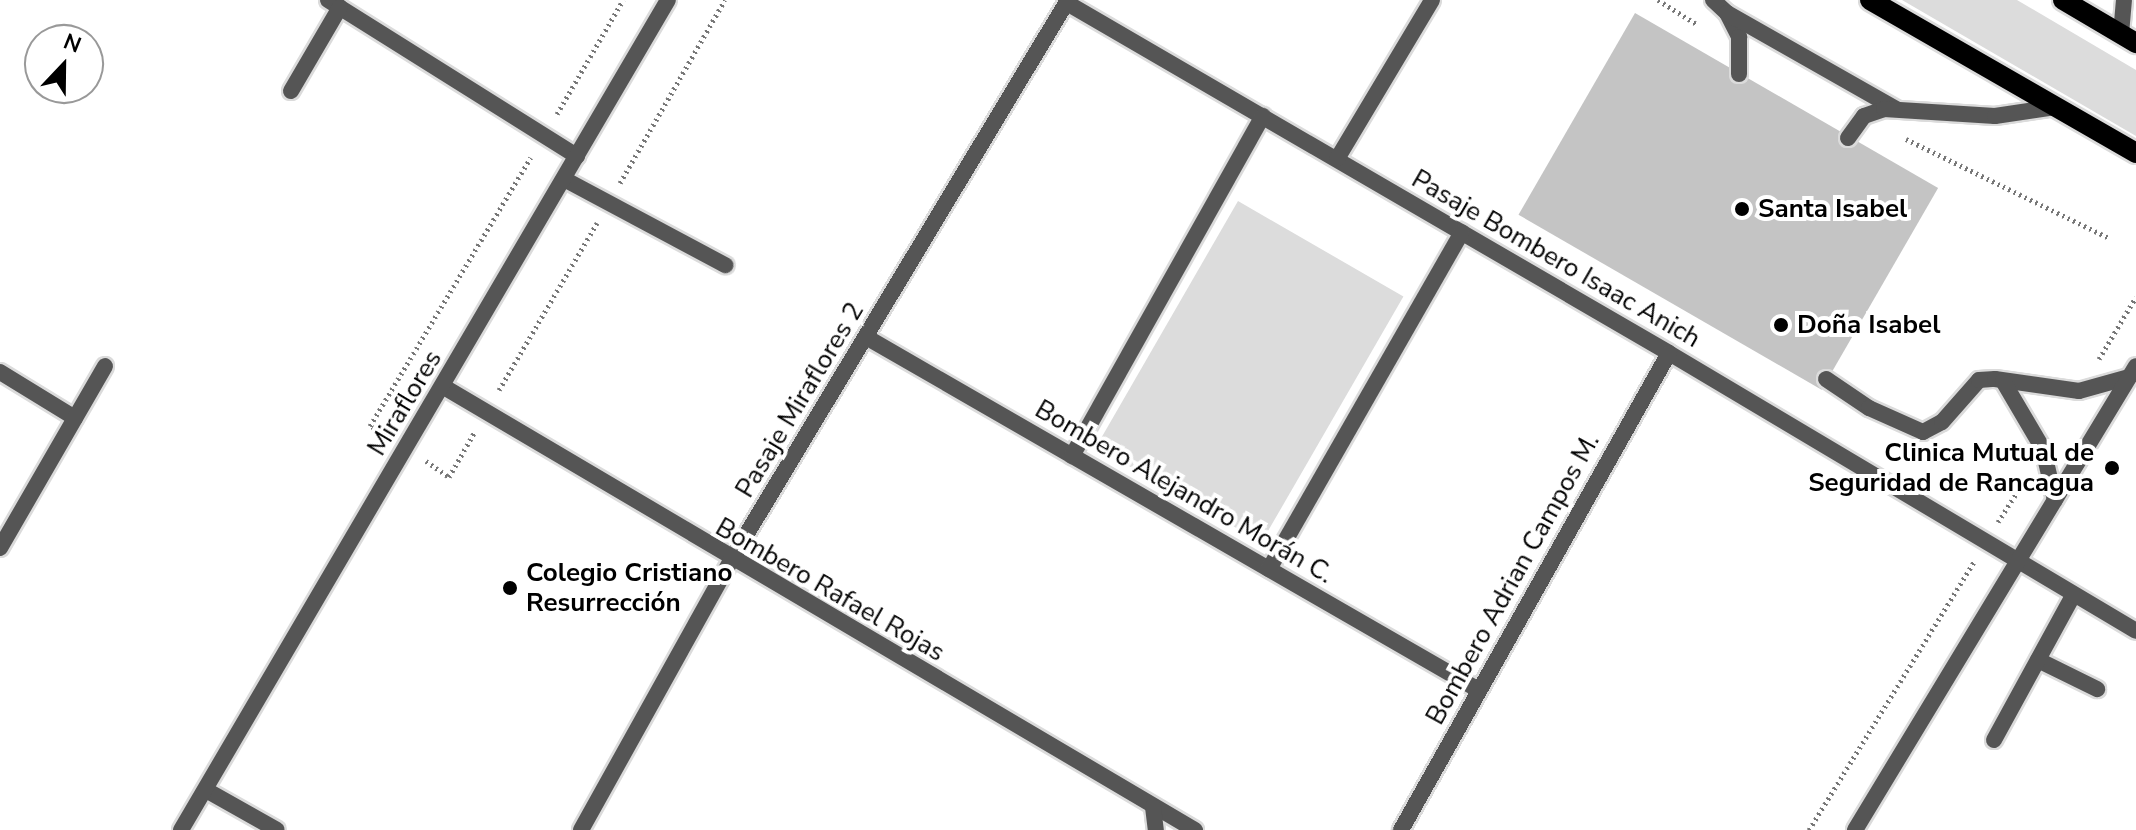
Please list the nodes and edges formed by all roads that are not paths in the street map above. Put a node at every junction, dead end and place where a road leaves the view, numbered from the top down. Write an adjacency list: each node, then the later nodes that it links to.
1 (668, 0): 18 (street, Miraflores)
2 (1432, 0): 19 (street)
3 (1713, 0): 9 (street)
4 (1870, 0): 13 (main road)
5 (2063, 0): 10 (main road)
6 (2124, 0): 10 (street)
7 (1068, 1): 15 (street, Pasaje Bombero Isaac Anich); 23 (street, Pasaje Miraflores 2)
8 (334, 4): 12 (street); 18 (street)
9 (1727, 13): 11 (street); 14 (street)
10 (2128, 38)
11 (1739, 74)
12 (291, 91)
13 (2055, 107): 14 (street); 17 (main road)
14 (1896, 109): 16 (street)
15 (1263, 116): 19 (street, Pasaje Bombero Isaac Anich); 32 (street)
16 (1848, 138)
17 (2136, 153)
18 (577, 156): 20 (street, Miraflores)
19 (1337, 159): 21 (street, Pasaje Bombero Isaac Anich)
20 (564, 179): 22 (street); 30 (street, Miraflores)
21 (1462, 232): 24 (street, Pasaje Bombero Isaac Anich); 37 (street)
22 (725, 265)
23 (866, 337): 32 (street, Bombero Alejandro Morán C.); 35 (street, Pasaje Miraflores 2)
24 (1669, 353): 36 (street, Pasaje Bombero Isaac Anich); 41 (street, Bombero Adrian Campos M.)
25 (105, 366): 31 (street)
26 (0, 372): 31 (street)
27 (2132, 372): 29 (street); 33 (street)
28 (1826, 379): 29 (street)
29 (2003, 381): 33 (street)
30 (444, 387): 35 (street, Bombero Rafael Rojas); 44 (street, Miraflores)
31 (75, 418): 34 (street)
32 (1072, 456): 37 (street, Bombero Alejandro Morán C.)
33 (2055, 500): 36 (street)
34 (0, 548)
35 (731, 560): 45 (street, Bombero Rafael Rojas); 48 (street, Pasaje Miraflores 2)
36 (2018, 560): 38 (street, Pasaje Bombero Isaac Anich); 52 (street)
37 (1269, 569): 41 (street, Bombero Alejandro Morán C.)
38 (2074, 594): 39 (street, Pasaje Bombero Isaac Anich); 40 (street)
39 (2136, 631)
40 (2038, 660): 42 (street); 43 (street)
41 (1477, 689): 51 (street, Bombero Adrian Campos M.)
42 (2097, 689)
43 (1994, 740)
44 (206, 790): 46 (street, Miraflores); 47 (street)
45 (1153, 807): 49 (street); 50 (street, Bombero Rafael Rojas)
46 (181, 830)
47 (277, 830)
48 (581, 830)
49 (1156, 830)
50 (1195, 830)
51 (1401, 830)
52 (1855, 830)

